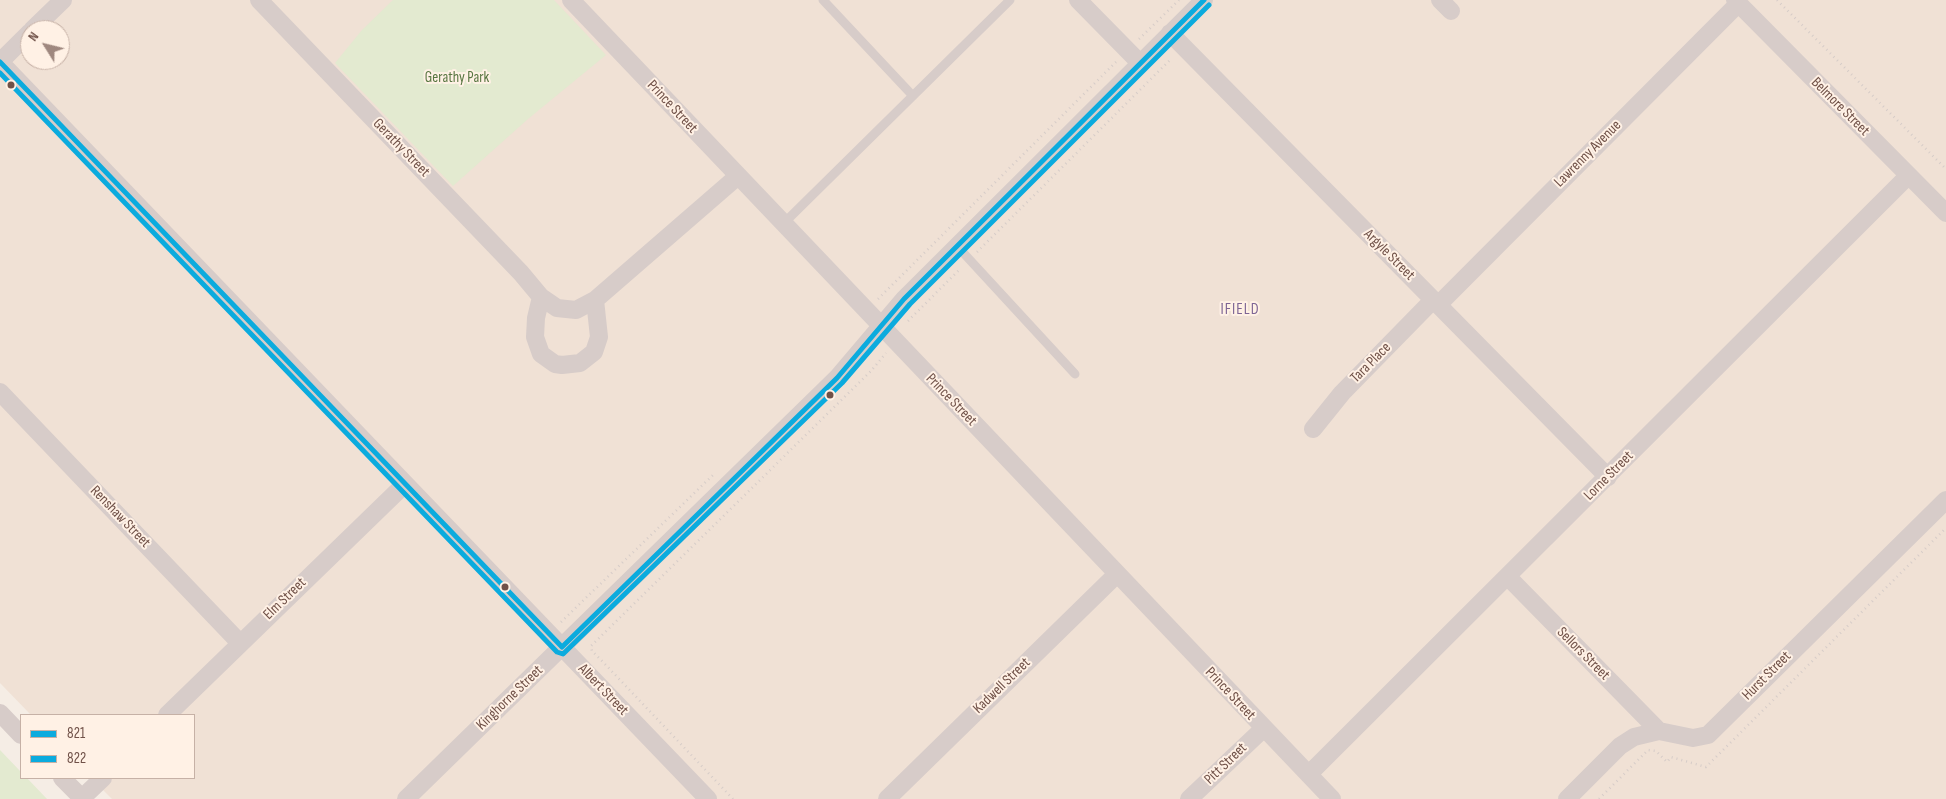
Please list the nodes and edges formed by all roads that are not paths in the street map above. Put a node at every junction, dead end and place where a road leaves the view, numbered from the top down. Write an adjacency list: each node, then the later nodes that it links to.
1 (63, 0): 9 (street)
2 (259, 0): 20 (street, Gerathy Street)
3 (570, 0): 15 (street, Prince Street)
4 (822, 0): 14 (lane)
5 (1010, 0): 14 (lane)
6 (1078, 0): 13 (street)
7 (1204, 0): 10 (street, Kinghorne Street)
8 (1737, 2): 16 (street, Belmore Street); 22 (street, Lawrenny Avenue)
9 (42, 20)
10 (1170, 34): 13 (street, Kinghorne Street); 22 (street, Argyle Street)
11 (20, 42): 12 (street)
12 (0, 62): 28 (street, Albert Street)
13 (1140, 63): 19 (street, Kinghorne Street)
14 (913, 96): 18 (lane)
15 (738, 176): 18 (street, Prince Street); 21 (street, Gerathy Street)
16 (1908, 176): 17 (street, Belmore Street); 27 (street, Lorne Street)
17 (1946, 213)
18 (783, 224): 23 (street, Prince Street)
19 (957, 246): 23 (street, Kinghorne Street); 24 (lane)
20 (541, 297): 21 (street, Gerathy Street); 21 (street)
21 (595, 300)
22 (1435, 302): 26 (street, Tara Place); 27 (street, Argyle Street)
23 (880, 325): 30 (street, Prince Street); 33 (street, Kinghorne Street)
24 (1075, 374)
25 (0, 392): 32 (street, Renshaw Street)
26 (1313, 429)
27 (1608, 477): 31 (street, Lorne Street)
28 (404, 484): 32 (street, Elm Street); 33 (street, Albert Street)
29 (1946, 500): 37 (street, Hurst Street)
30 (1117, 574): 36 (street, Prince Street); 45 (street, Kadwell Street)
31 (1508, 577): 37 (street, Sellors Street); 39 (street, Lorne Street)
32 (240, 643): 35 (street, Elm Street)
33 (562, 647): 43 (street, Kinghorne Street); 44 (street, Albert Street)
34 (0, 712): 38 (street)
35 (168, 714)
36 (1263, 729): 39 (street, Prince Street); 46 (street, Pitt Street)
37 (1659, 731): 48 (street, Hurst Street)
38 (20, 734)
39 (1309, 774): 47 (street, Prince Street)
40 (63, 779): 42 (street)
41 (102, 779): 42 (street)
42 (82, 799)
43 (406, 799)
44 (708, 799)
45 (887, 799)
46 (1189, 799)
47 (1332, 799)
48 (1567, 799)

